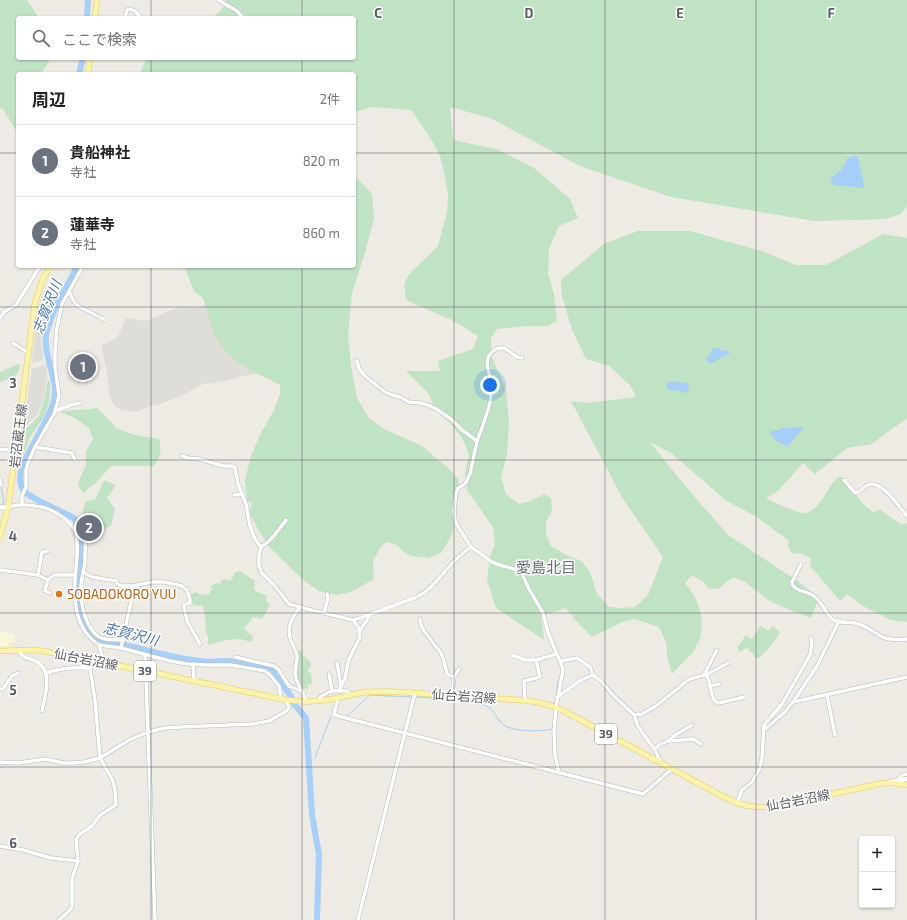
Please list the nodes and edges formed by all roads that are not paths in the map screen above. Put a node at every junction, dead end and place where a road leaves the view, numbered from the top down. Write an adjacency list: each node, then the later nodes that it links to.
1 (97, 0): 3 (main road)
2 (218, 0): 6 (street)
3 (95, 16)
4 (126, 16): 5 (street)
5 (139, 16)
6 (241, 16)
7 (90, 60): 8 (main road)
8 (88, 72)
9 (39, 268): 13 (street)
10 (48, 268): 16 (main road, 岩沼蔵王線)
11 (82, 268): 12 (street)
12 (69, 291): 14 (street); 20 (street)
13 (0, 318)
14 (105, 320)
15 (13, 343): 16 (street)
16 (29, 353): 24 (main road, 岩沼蔵王線)
17 (522, 358): 21 (street)
18 (357, 361): 21 (street)
19 (80, 403): 20 (street)
20 (55, 411): 22 (street)
21 (477, 441): 40 (street)
22 (35, 447): 26 (street); 32 (street)
23 (0, 449): 24 (street)
24 (16, 451): 34 (main road, 岩沼蔵王線)
25 (182, 456): 30 (street)
26 (75, 460)
27 (0, 479): 29 (street)
28 (844, 480): 35 (street)
29 (1, 485)
30 (243, 494): 31 (street); 39 (street)
31 (234, 495)
32 (22, 504): 34 (street); 46 (street)
33 (0, 507): 34 (street)
34 (8, 508): 38 (main road, 岩沼蔵王線)
35 (907, 516)
36 (286, 520): 39 (street)
37 (86, 536): 44 (street)
38 (0, 537)
39 (261, 547): 51 (street)
40 (471, 547): 53 (street); 68 (street)
41 (48, 551): 45 (street)
42 (801, 564): 56 (street)
43 (0, 570): 45 (street)
44 (84, 572): 48 (street); 60 (street)
45 (38, 575): 47 (street)
46 (75, 575): 47 (street); 62 (street)
47 (48, 580): 49 (street)
48 (132, 586): 60 (street); 61 (street)
49 (50, 593)
50 (327, 594): 52 (street)
51 (300, 607): 52 (street); 95 (street)
52 (324, 613): 54 (street)
53 (372, 614): 54 (street); 57 (street)
54 (353, 620): 57 (street)
55 (420, 620): 86 (street)
56 (840, 622): 59 (street); 107 (street)
57 (360, 632): 90 (street)
58 (812, 638): 112 (street)
59 (907, 639)
60 (123, 640): 63 (street)
61 (200, 644)
62 (99, 645): 63 (street); 74 (street)
63 (122, 647): 67 (street)
64 (18, 650): 66 (main road, 仙台岩沼線 / 39); 72 (main road, 仙台岩沼線 / 39); 82 (street)
65 (717, 650): 85 (street)
66 (0, 651)
67 (145, 654): 77 (street); 80 (street)
68 (557, 654): 71 (street); 73 (street)
69 (512, 655): 71 (street)
70 (234, 658): 95 (street)
71 (536, 660): 104 (street)
72 (96, 661): 74 (main road, 仙台岩沼線 / 39); 78 (street)
73 (560, 661): 84 (street); 100 (street)
74 (104, 663): 80 (main road, 仙台岩沼線 / 39)
75 (337, 663): 90 (street)
76 (728, 663): 85 (street)
77 (193, 664): 88 (street); 103 (street)
78 (88, 668): 82 (street); 119 (street)
79 (459, 669): 86 (street)
80 (146, 671): 88 (main road, 仙台岩沼線 / 39); 113 (street)
81 (18, 673): 92 (street)
82 (46, 673): 109 (street)
83 (329, 674): 93 (street)
84 (593, 675): 100 (street); 110 (street)
85 (705, 675): 91 (street); 110 (street)
86 (454, 677): 98 (street)
87 (907, 677): 99 (street)
88 (194, 681): 103 (main road, 仙台岩沼線 / 39)
89 (719, 684): 91 (street)
90 (341, 686): 94 (street)
91 (710, 686): 101 (street)
92 (0, 690)
93 (332, 691): 94 (street); 105 (street)
94 (339, 691): 97 (street)
95 (303, 692): 106 (street)
96 (415, 693): 97 (main road, 仙台岩沼線 / 39); 98 (main road, 仙台岩沼線 / 39); 114 (street)
97 (351, 695): 102 (main road, 仙台岩沼線 / 39)
98 (452, 695): 104 (main road, 仙台岩沼線 / 39)
99 (827, 695): 107 (street); 115 (street)
100 (558, 697): 108 (street)
101 (744, 697)
102 (338, 698): 105 (main road, 仙台岩沼線 / 39); 114 (street)
103 (286, 700): 106 (main road, 仙台岩沼線 / 39); 113 (street)
104 (525, 700): 108 (main road, 仙台岩沼線 / 39)
105 (317, 701): 106 (main road, 仙台岩沼線 / 39)
106 (307, 702)
107 (793, 702): 112 (street)
108 (556, 707): 121 (main road, 仙台岩沼線 / 39); 123 (street)
109 (42, 711)
110 (634, 715): 118 (street)
111 (692, 725): 116 (street)
112 (764, 730): 128 (street)
113 (148, 732): 119 (street); 134 (street)
114 (405, 734): 123 (street); 135 (street)
115 (835, 735)
116 (668, 741): 117 (street); 118 (street)
117 (701, 744)
118 (654, 749): 121 (street)
119 (100, 758): 120 (street); 130 (street)
120 (0, 762)
121 (661, 763): 122 (main road, 仙台岩沼線 / 39)
122 (672, 769): 123 (street); 128 (main road, 仙台岩沼線 / 39)
123 (559, 773)
124 (907, 774): 126 (street)
125 (907, 779): 126 (street)
126 (896, 782): 127 (main road, 仙台岩沼線 / 39); 128 (main road, 仙台岩沼線 / 39)
127 (907, 785)
128 (737, 803)
129 (0, 846): 130 (street)
130 (78, 861): 131 (street)
131 (65, 915): 132 (street); 133 (street)
132 (59, 920)
133 (65, 920)
134 (155, 920)
135 (358, 920)

